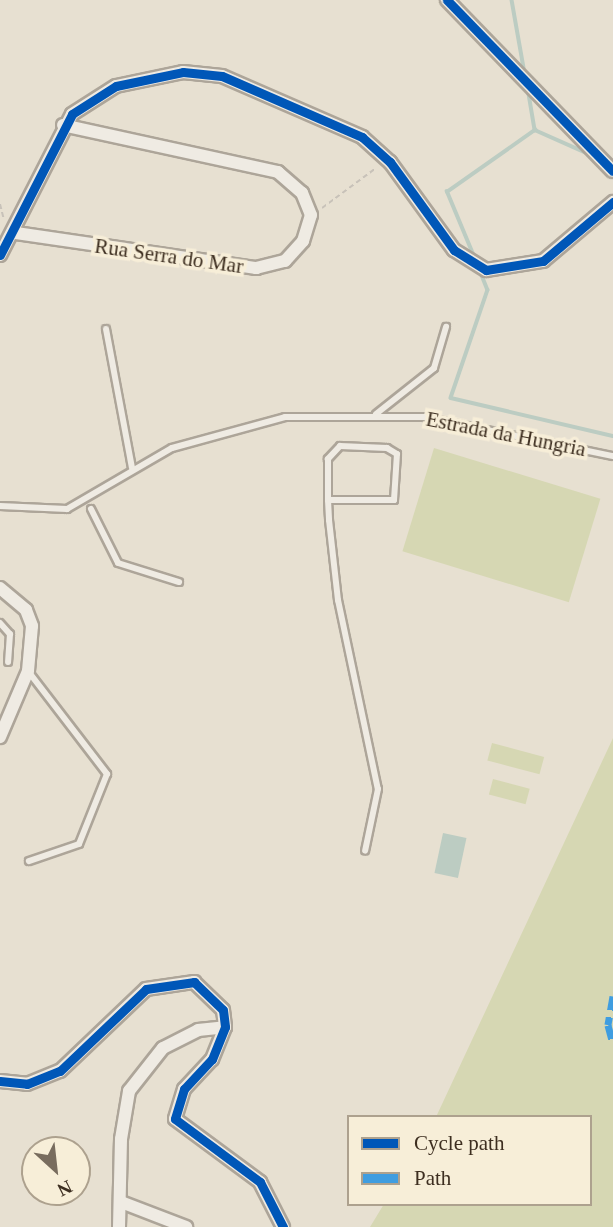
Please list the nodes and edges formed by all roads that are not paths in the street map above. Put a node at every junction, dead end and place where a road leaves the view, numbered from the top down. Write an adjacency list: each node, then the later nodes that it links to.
1 (447, 0): 3 (street)
2 (63, 125): 4 (street); 5 (street); 5 (street, Rua Serra do Mar)
3 (613, 171)
4 (613, 202)
5 (16, 233): 6 (street)
6 (1, 253)
7 (446, 327): 9 (lane)
8 (106, 329): 11 (lane)
9 (375, 414): 10 (lane, Estrada da Hungria); 11 (lane, Estrada da Hungria)
10 (613, 456)
11 (132, 468): 13 (lane, Estrada da Hungria)
12 (328, 500): 12 (lane); 21 (lane)
13 (0, 506)
14 (91, 509): 15 (lane)
15 (179, 582)
16 (0, 588): 19 (street)
17 (0, 623): 18 (lane)
18 (8, 662)
19 (28, 671): 20 (street); 22 (lane)
20 (0, 737)
21 (365, 850)
22 (29, 861)
23 (225, 1027): 24 (street); 25 (street); 28 (street)
24 (0, 1081)
25 (121, 1202): 26 (street); 27 (street)
26 (120, 1227)
27 (186, 1227)
28 (283, 1227)

